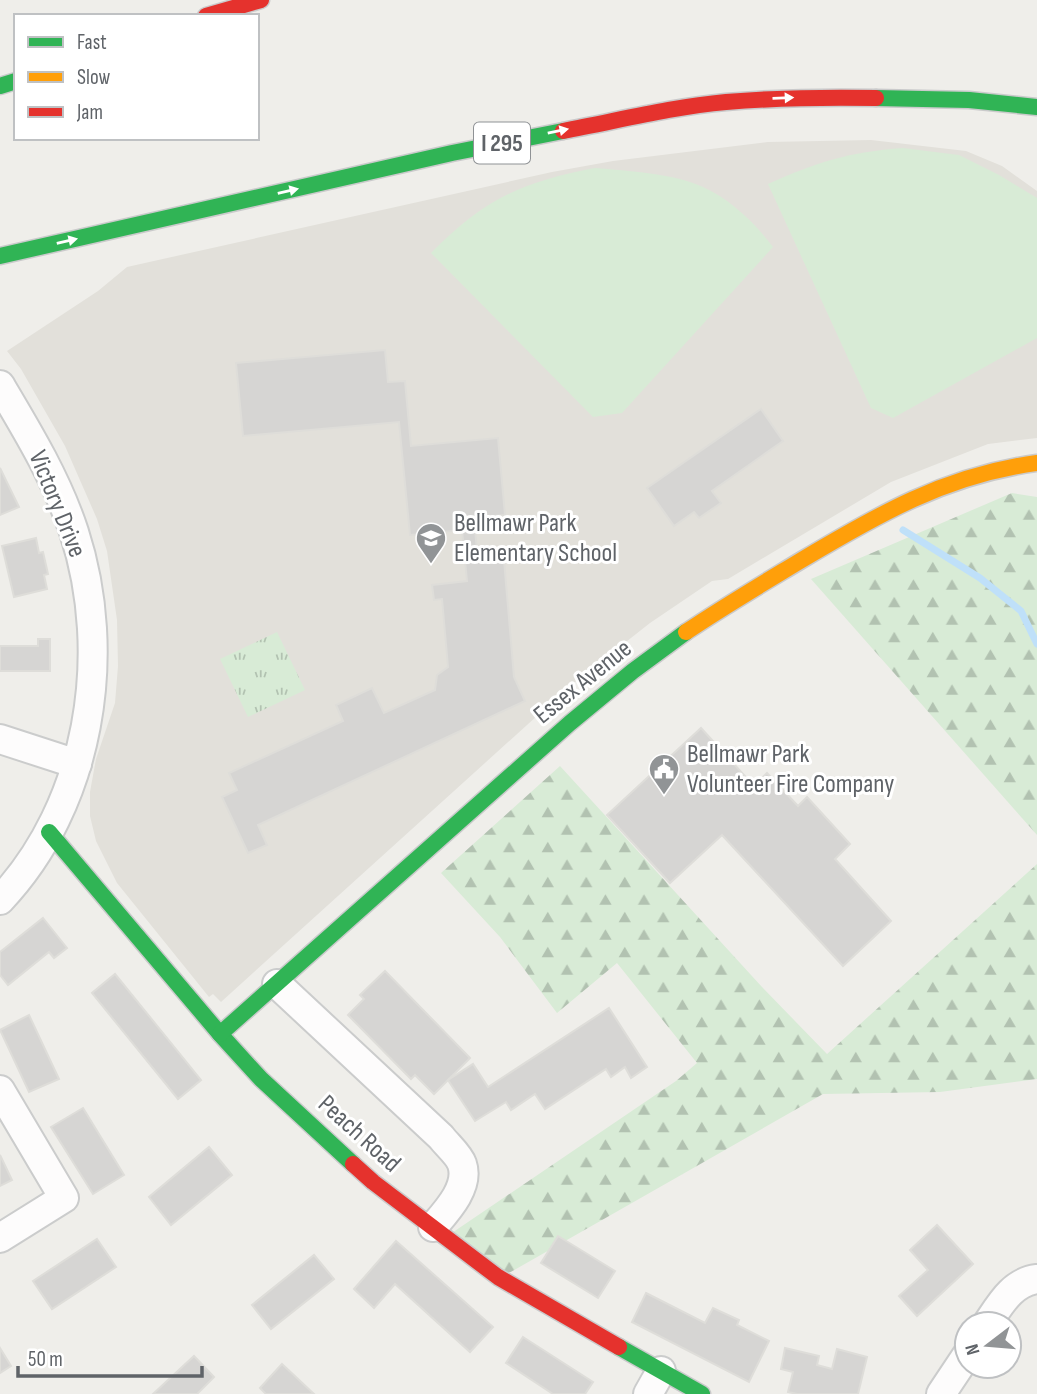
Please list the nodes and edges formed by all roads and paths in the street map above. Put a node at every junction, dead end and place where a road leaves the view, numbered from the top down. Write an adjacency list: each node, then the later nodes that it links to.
1 (261, 0): 2 (main road)
2 (213, 14)
3 (1037, 107): 4 (main road, I 295, one-way to 3)
4 (0, 256)
5 (0, 385): 8 (street, Victory Drive)
6 (1037, 463): 11 (main road, Essex Avenue)
7 (0, 739): 8 (street)
8 (77, 764): 9 (street, Victory Drive)
9 (49, 832): 10 (street, Victory Drive); 12 (main road, Peach Road)
10 (0, 901)
11 (277, 984): 12 (main road, Essex Avenue); 14 (street)
12 (220, 1034): 14 (main road, Peach Road)
13 (0, 1090): 15 (street)
14 (433, 1227): 19 (main road, Peach Road)
15 (0, 1238)
16 (1037, 1279): 17 (street)
17 (997, 1310)
18 (953, 1377): 21 (street)
19 (654, 1382): 20 (main road, Peach Road)
20 (702, 1394)
21 (942, 1394)

